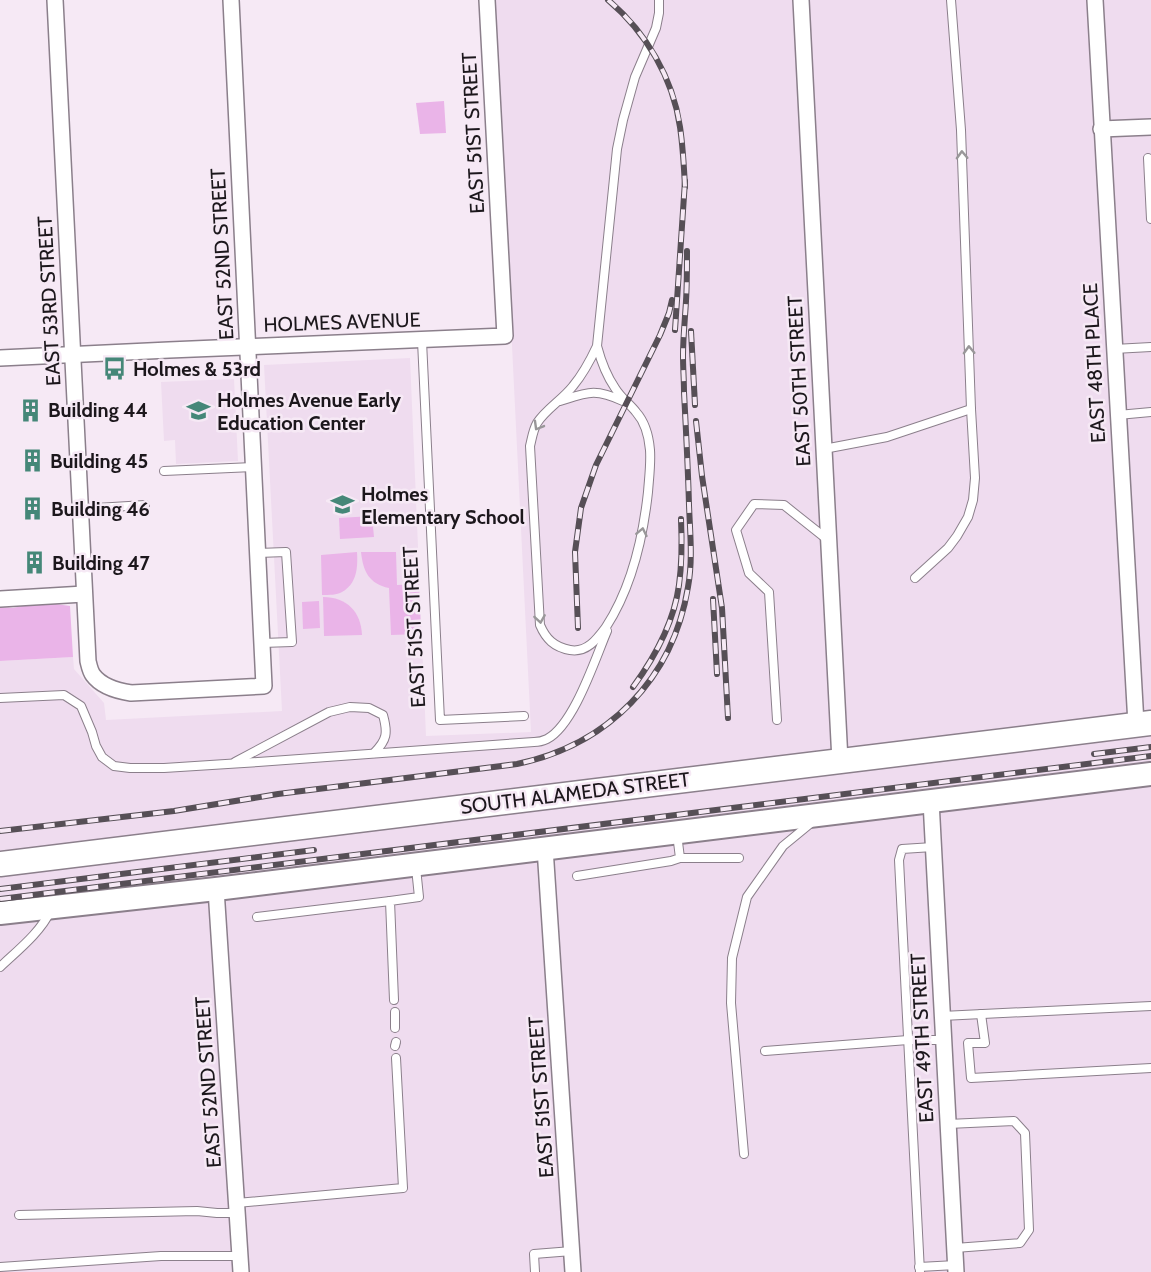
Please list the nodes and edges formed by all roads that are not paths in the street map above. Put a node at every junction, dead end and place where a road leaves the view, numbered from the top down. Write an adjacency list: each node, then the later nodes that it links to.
1 (55, 0): 18 (street, EAST 53RD STREET)
2 (231, 0): 15 (street, EAST 52ND STREET)
3 (487, 0): 12 (street, EAST 51ST STREET)
4 (658, 0): 14 (lane)
5 (801, 0): 25 (street, EAST 50TH STREET)
6 (951, 0): 22 (lane, one-way to 6)
7 (1095, 0): 9 (street, EAST 48TH PLACE)
8 (1151, 127): 9 (street)
9 (1101, 129): 17 (street, EAST 48TH PLACE)
10 (1148, 158): 11 (lane)
11 (1151, 219)
12 (505, 336): 13 (street, HOLMES AVENUE)
13 (422, 340): 15 (street, HOLMES AVENUE); 39 (lane, EAST 51ST STREET)
14 (597, 346): 20 (lane); 21 (lane)
15 (248, 347): 18 (street, HOLMES AVENUE); 26 (street, EAST 52ND STREET)
16 (1151, 347): 17 (lane)
17 (1114, 349): 24 (street, EAST 48TH PLACE)
18 (73, 355): 19 (street, HOLMES AVENUE); 29 (street, EAST 53RD STREET)
19 (0, 358)
20 (559, 402): 21 (lane); 35 (lane, one-way to 35)
21 (627, 403): 35 (lane, one-way to 21)
22 (971, 409): 25 (lane); 32 (lane)
23 (1151, 412): 24 (lane)
24 (1118, 415): 41 (street, EAST 48TH PLACE)
25 (824, 449): 30 (street, EAST 50TH STREET)
26 (253, 467): 27 (lane); 31 (street, EAST 52ND STREET)
27 (164, 471)
28 (145, 506): 29 (lane)
29 (80, 508): 33 (street, EAST 53RD STREET)
30 (829, 541): 40 (lane); 43 (street, EAST 50TH STREET)
31 (258, 553): 36 (street, EAST 52ND STREET); 36 (lane)
32 (915, 578)
33 (84, 594): 34 (street); 37 (street, EAST 53RD STREET)
34 (0, 599)
35 (613, 615): 42 (lane)
36 (262, 643): 37 (street, EAST 52ND STREET)
37 (264, 686)
38 (0, 698): 44 (lane)
39 (524, 716)
40 (777, 720)
41 (1143, 724): 43 (main road, SOUTH ALAMEDA STREET)
42 (374, 753): 44 (lane); 44 (lane)
43 (840, 761): 53 (main road, SOUTH ALAMEDA STREET)
44 (232, 764)
45 (1151, 774): 46 (street)
46 (931, 801): 47 (street); 49 (street, EAST 49TH STREET)
47 (822, 814): 48 (street); 74 (lane)
48 (677, 832): 50 (street); 51 (lane)
49 (933, 847): 66 (street, EAST 49TH STREET); 68 (lane)
50 (545, 848): 54 (street); 78 (street, EAST 51ST STREET)
51 (680, 858): 52 (lane); 55 (lane)
52 (739, 858)
53 (0, 864)
54 (416, 864): 56 (street); 57 (lane)
55 (577, 876)
56 (216, 889): 58 (street); 75 (street, EAST 52ND STREET)
57 (390, 901): 60 (lane); 62 (lane)
58 (52, 908): 59 (street); 61 (lane)
59 (0, 914)
60 (257, 917)
61 (0, 967)
62 (394, 1000)
63 (1151, 1006): 65 (lane)
64 (395, 1012): 67 (lane)
65 (981, 1014): 66 (lane); 72 (lane)
66 (942, 1016): 69 (street, EAST 49TH STREET)
67 (395, 1028)
68 (908, 1040): 69 (lane); 70 (lane); 82 (lane)
69 (943, 1040): 73 (street, EAST 49TH STREET)
70 (765, 1051)
71 (396, 1058): 75 (lane)
72 (1151, 1068)
73 (948, 1124): 77 (street, EAST 49TH STREET); 77 (lane)
74 (744, 1154)
75 (237, 1208): 76 (lane); 79 (street, EAST 52ND STREET)
76 (19, 1215)
77 (955, 1248): 81 (street, EAST 49TH STREET)
78 (572, 1251): 84 (lane); 85 (street, EAST 51ST STREET)
79 (240, 1256): 80 (lane); 83 (street, EAST 52ND STREET)
80 (0, 1267)
81 (956, 1268): 82 (lane)
82 (920, 1270)
83 (241, 1272)
84 (535, 1272)
85 (573, 1272)

